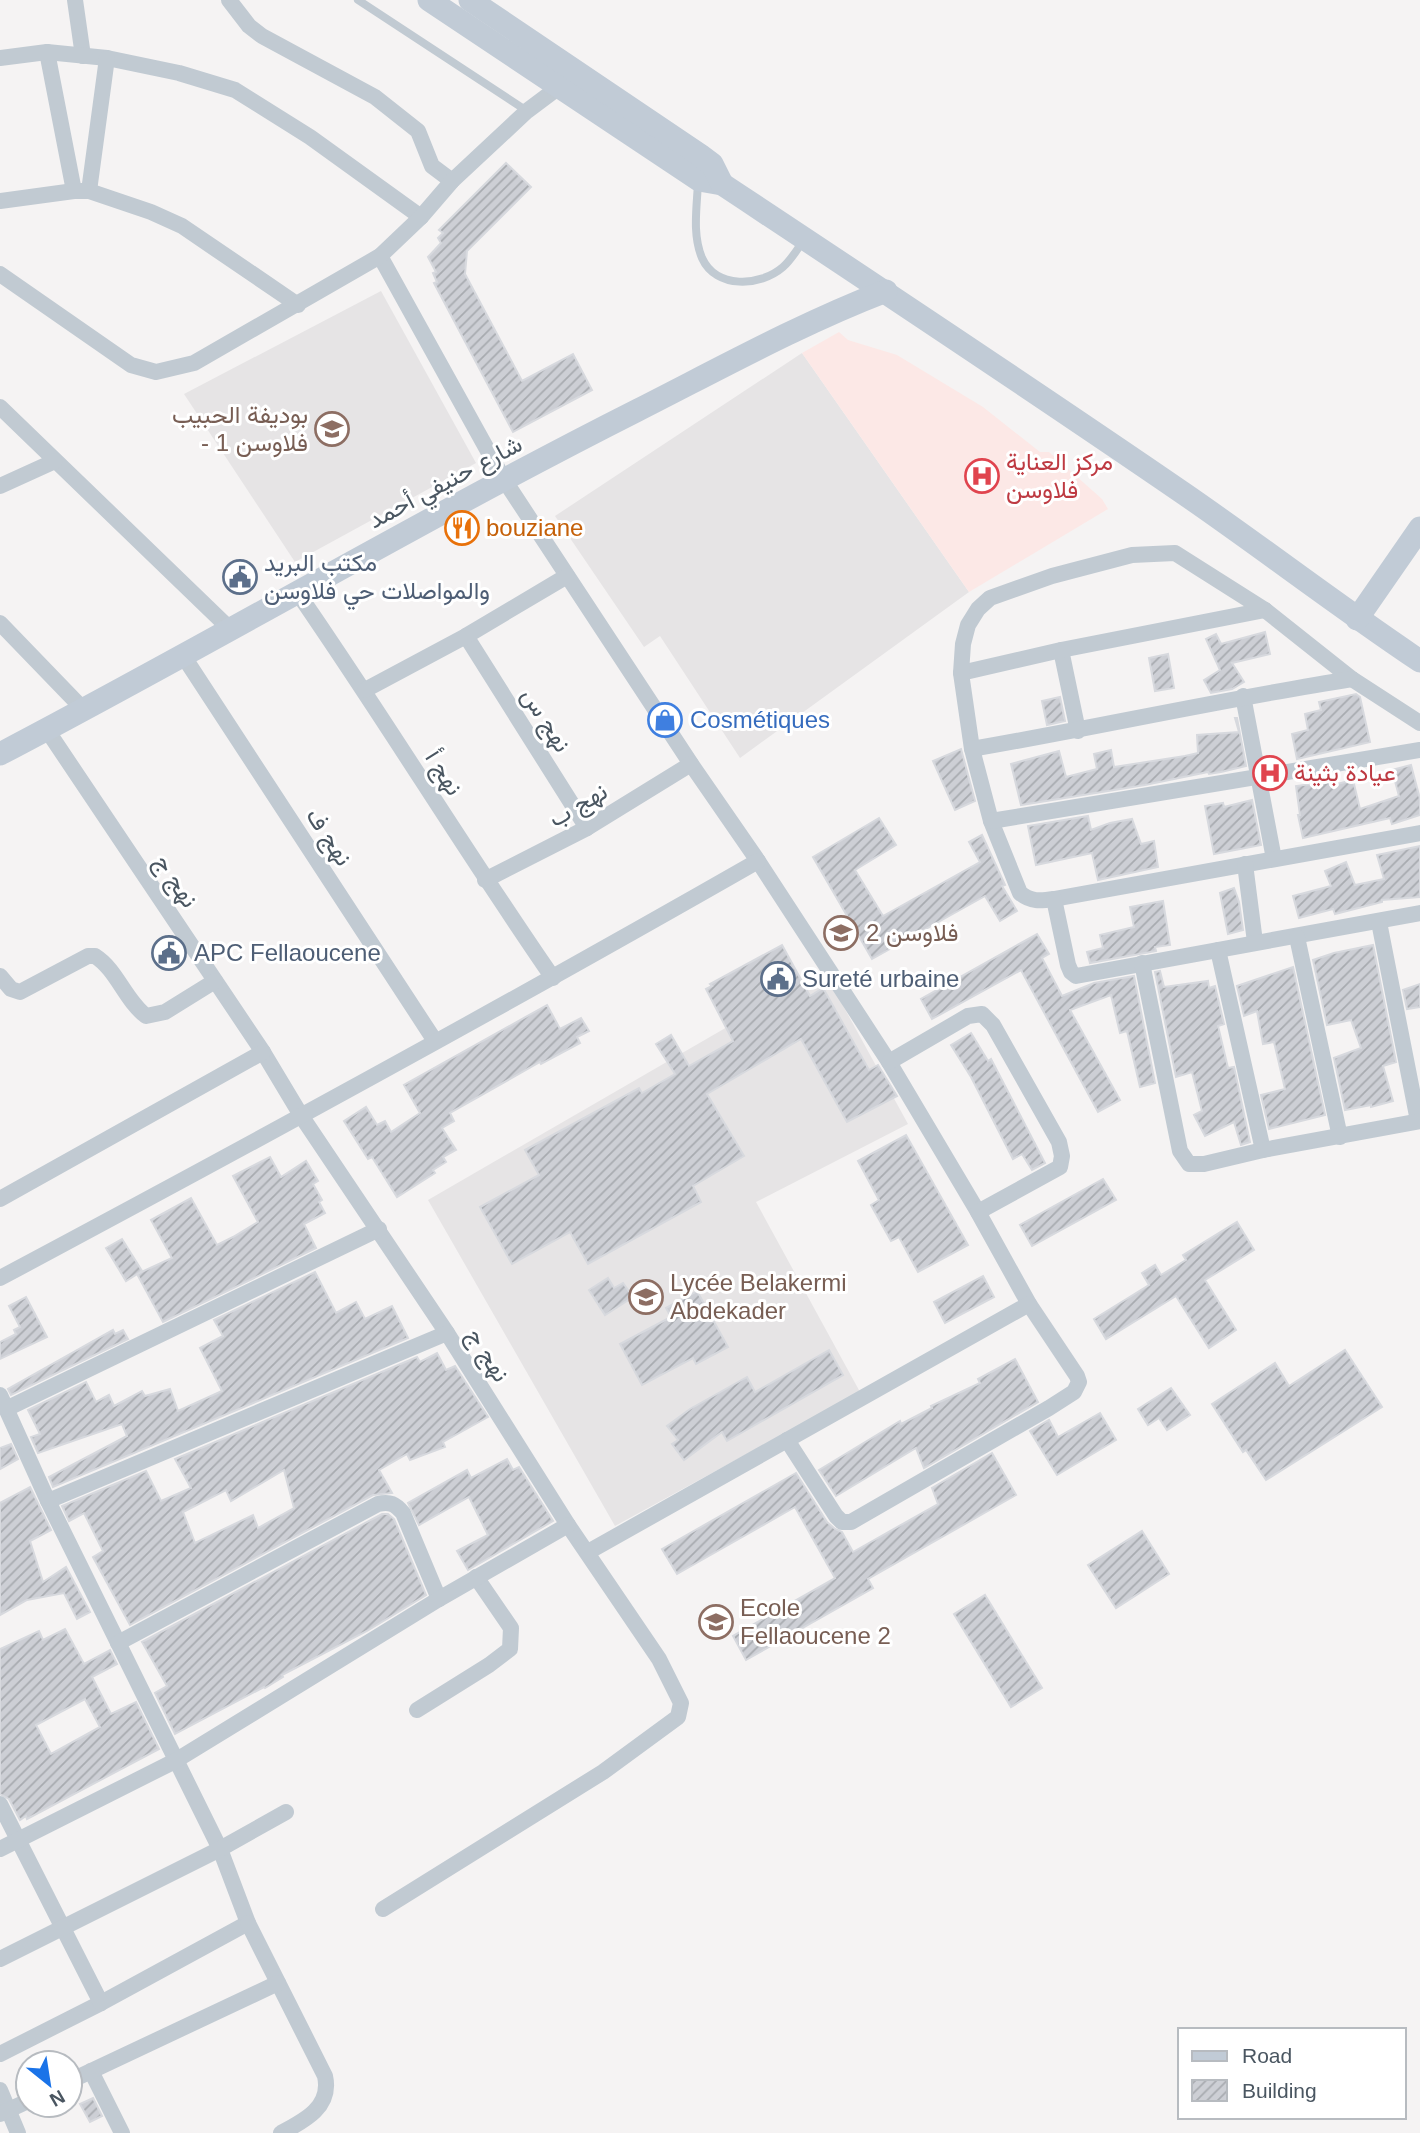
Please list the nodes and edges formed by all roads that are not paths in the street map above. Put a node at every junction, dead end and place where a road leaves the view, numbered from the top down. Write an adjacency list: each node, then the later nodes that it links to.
1 (75, 0): 7 (street)
2 (229, 0): 13 (street)
3 (358, 0): 11 (lane)
4 (429, 0): 10 (main road)
5 (470, 0): 14 (main road)
6 (47, 52): 7 (street); 8 (street); 15 (street)
7 (83, 56): 9 (street)
8 (0, 58)
9 (107, 58): 15 (street); 17 (street)
10 (559, 87): 11 (street); 12 (main road)
11 (527, 111): 13 (street)
12 (699, 180): 14 (main road); 18 (lane)
13 (452, 181): 17 (street)
14 (722, 184): 18 (main road)
15 (81, 191): 16 (street); 22 (street)
16 (0, 201)
17 (421, 217): 19 (street)
18 (805, 239): 21 (main road)
19 (380, 256): 22 (street); 25 (street)
20 (0, 274): 22 (street)
21 (886, 291): 25 (main road, شارع حنيفي أحمد); 31 (main road)
22 (298, 305)
23 (0, 407): 24 (street)
24 (55, 461): 26 (street); 33 (street)
25 (503, 478): 28 (street); 29 (main road, شارع حنيفي أحمد)
26 (0, 486)
27 (1420, 528): 31 (main road)
28 (567, 576): 34 (street); 49 (street)
29 (297, 592): 33 (main road, شارع حنيفي أحمد); 40 (street, نهج أ)
30 (1265, 610): 35 (street); 38 (street); 39 (street)
31 (1357, 619): 37 (main road)
32 (0, 623): 42 (street)
33 (230, 629): 36 (main road, شارع حنيفي أحمد)
34 (466, 635): 40 (street); 52 (street, نهج س)
35 (1061, 650): 38 (street); 45 (street)
36 (184, 657): 42 (main road, شارع حنيفي أحمد); 68 (street, نهج ف)
37 (1420, 661)
38 (961, 673): 46 (street)
39 (1352, 678): 41 (street); 43 (street)
40 (365, 690): 57 (street, نهج أ)
41 (1244, 696): 45 (street); 50 (street)
42 (84, 710): 44 (main road, شارع حنيفي أحمد)
43 (1420, 723)
44 (47, 730): 48 (main road, شارع حنيفي أحمد); 67 (street, نهج ج)
45 (1078, 731): 46 (street)
46 (972, 749): 51 (street)
47 (1420, 750): 50 (street)
48 (0, 754)
49 (691, 764): 52 (street, نهج ب); 55 (street)
50 (1257, 777): 51 (street); 54 (street)
51 (991, 821): 58 (street)
52 (587, 828): 57 (street, نهج ب)
53 (1420, 833): 54 (street)
54 (1273, 859): 56 (street)
55 (758, 861): 66 (street); 70 (street)
56 (1245, 864): 58 (street); 62 (street)
57 (485, 880): 66 (street, نهج أ)
58 (1054, 900): 64 (street)
59 (1420, 913): 60 (street)
60 (1379, 922): 61 (street); 72 (street)
61 (1297, 937): 62 (street); 73 (street)
62 (1255, 942): 63 (street)
63 (1218, 950): 64 (street); 74 (street)
64 (1142, 963): 74 (street)
65 (0, 976): 67 (street)
66 (554, 978): 68 (street)
67 (215, 981): 69 (street, نهج ج)
68 (435, 1041): 71 (street)
69 (263, 1052): 71 (street, نهج ج); 75 (street)
70 (889, 1062): 76 (street); 76 (street)
71 (302, 1117): 77 (street, نهج ج); 78 (street)
72 (1419, 1121): 73 (street)
73 (1340, 1137): 74 (street)
74 (1263, 1150)
75 (0, 1199)
76 (978, 1212): 79 (street)
77 (379, 1229): 80 (street, نهج ج); 81 (street)
78 (0, 1278)
79 (1029, 1304): 82 (street); 82 (street)
80 (447, 1333): 83 (street); 84 (street, نهج ج)
81 (3, 1402): 83 (street)
82 (787, 1440): 85 (street)
83 (48, 1501): 88 (street)
84 (568, 1525): 85 (street, نهج ج); 86 (street)
85 (588, 1552): 96 (street, نهج ج)
86 (476, 1577): 87 (street); 89 (street)
87 (439, 1599): 88 (street); 90 (street)
88 (118, 1643): 90 (street)
89 (418, 1710)
90 (175, 1761): 93 (street); 95 (street)
91 (0, 1804): 93 (street)
92 (286, 1812): 95 (street)
93 (18, 1841): 94 (street); 98 (street)
94 (0, 1849)
95 (220, 1849): 97 (street); 98 (street)
96 (383, 1909)
97 (247, 1923): 100 (street); 101 (street)
98 (63, 1927): 99 (street); 101 (street)
99 (0, 1959)
100 (278, 1983): 103 (street); 109 (street)
101 (101, 2003): 102 (street)
102 (0, 2054)
103 (91, 2071): 104 (street); 108 (street)
104 (84, 2074)
105 (0, 2090): 106 (street)
106 (4, 2113): 107 (street)
107 (18, 2133)
108 (122, 2133)
109 (281, 2133)

